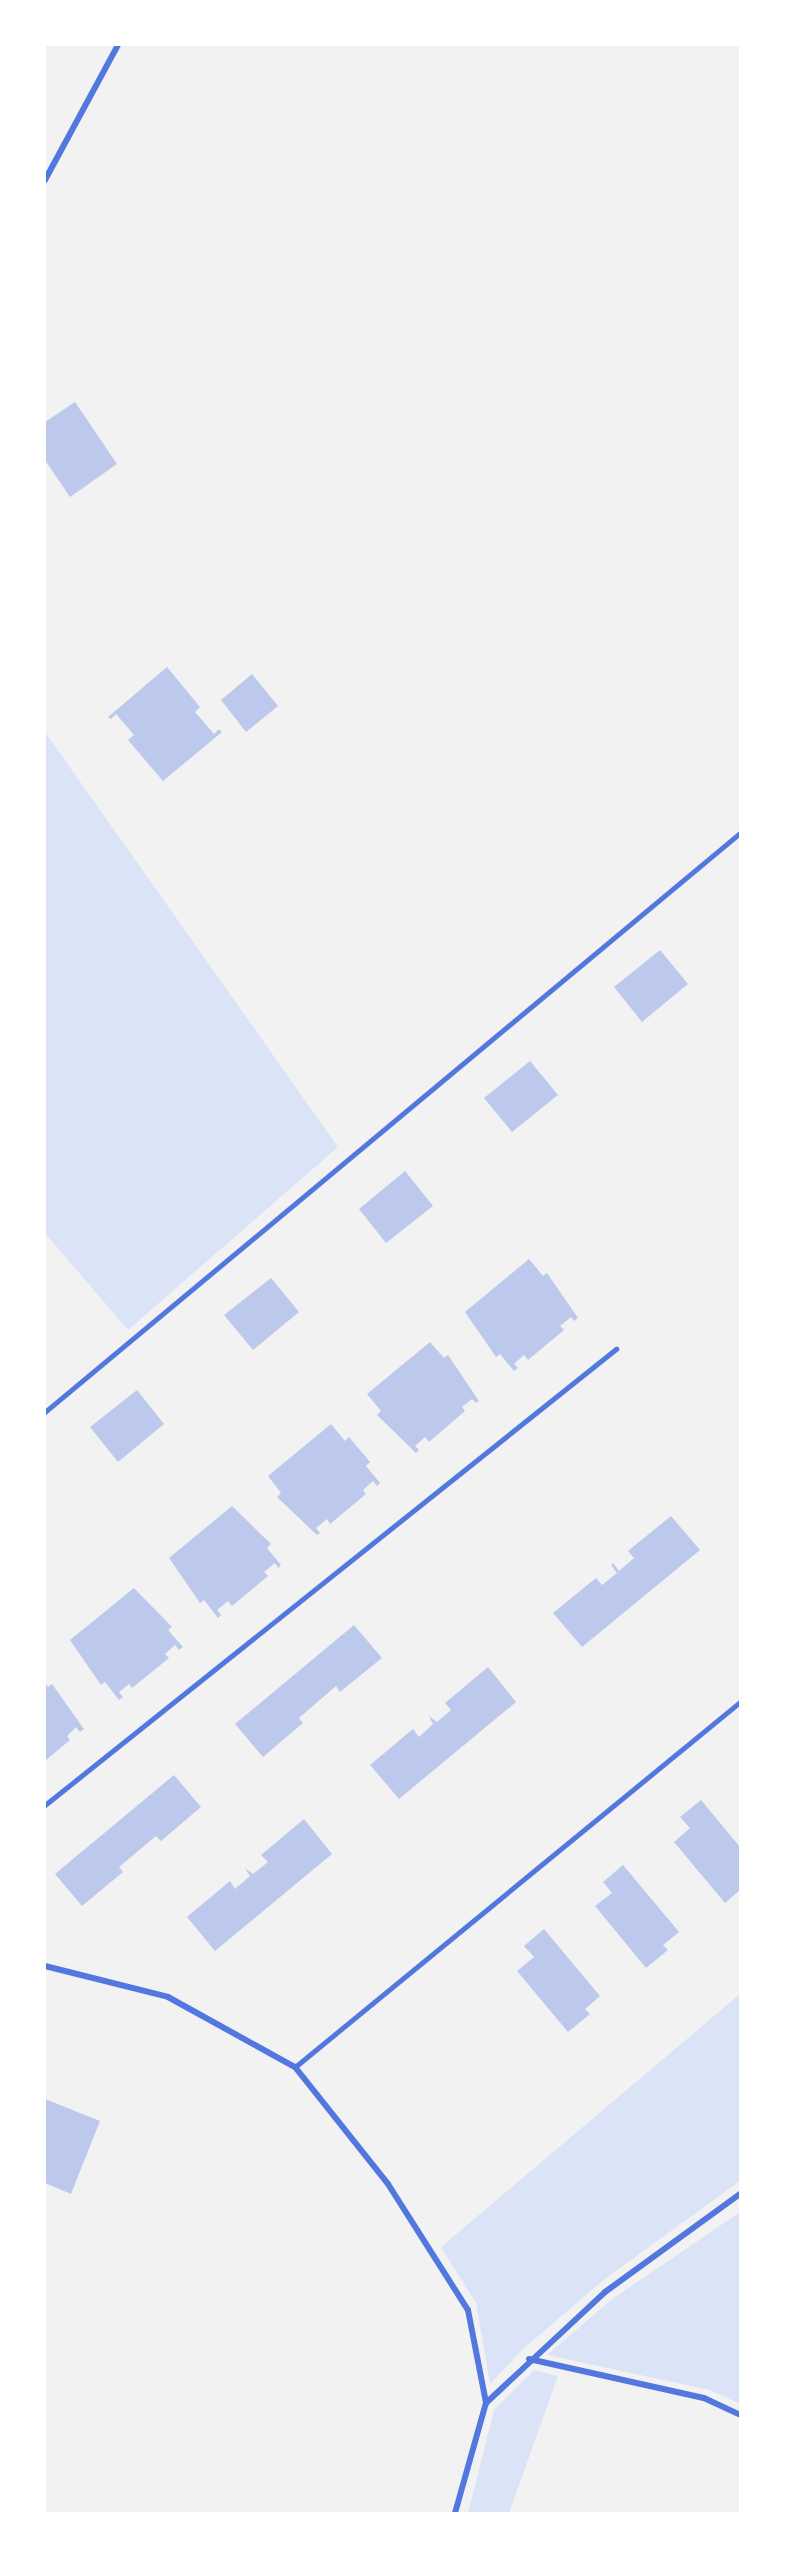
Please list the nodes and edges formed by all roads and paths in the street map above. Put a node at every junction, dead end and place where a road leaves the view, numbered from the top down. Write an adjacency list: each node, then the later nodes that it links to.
1 (118, 45): 2 (street)
2 (45, 180)
3 (740, 833): 5 (lane)
4 (616, 1349): 7 (lane)
5 (45, 1412)
6 (740, 1702): 9 (lane)
7 (45, 1805)
8 (45, 1966): 9 (street)
9 (295, 2067): 12 (street)
10 (740, 2194): 11 (street)
11 (529, 2359): 12 (street); 13 (street)
12 (486, 2403): 14 (street)
13 (740, 2415)
14 (456, 2513)

